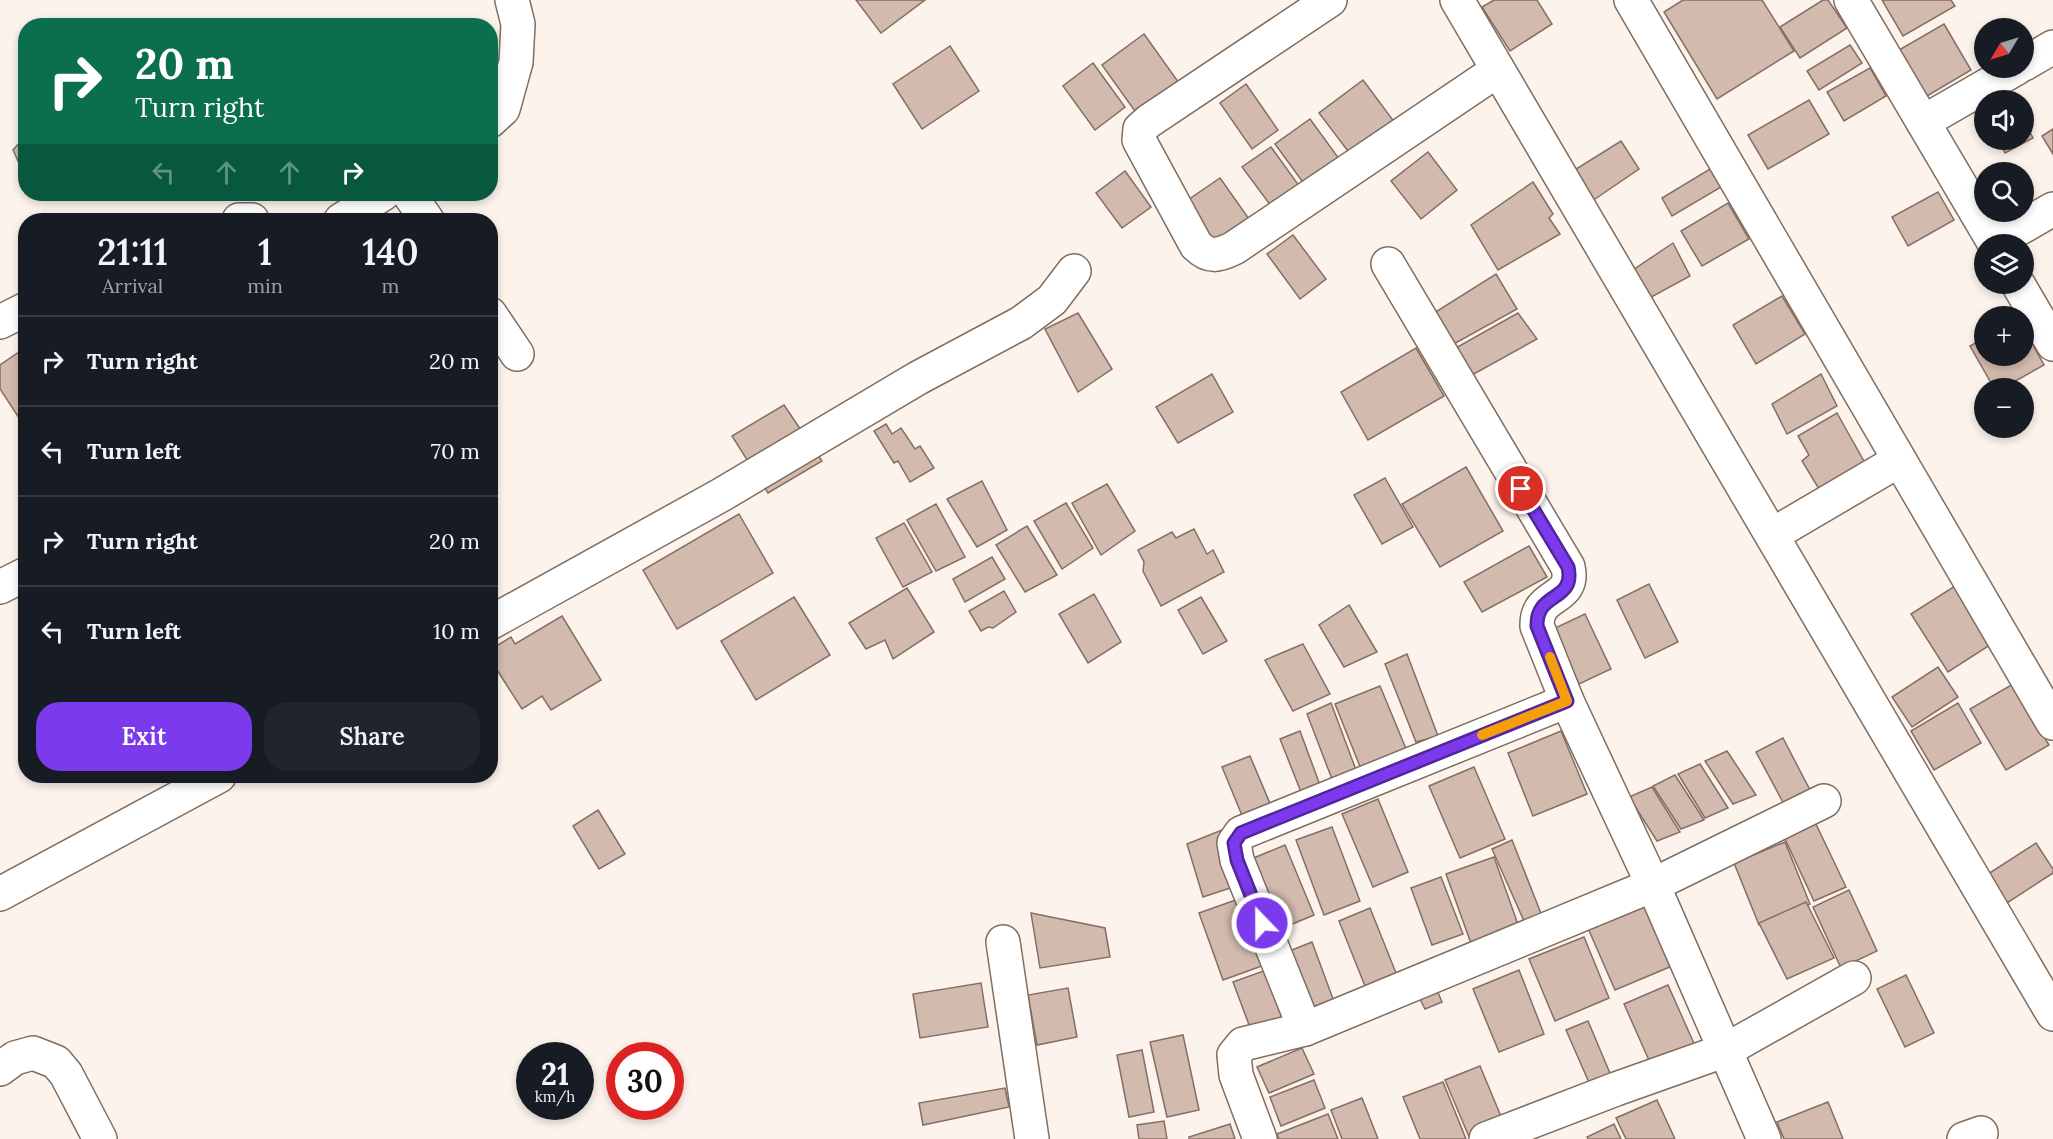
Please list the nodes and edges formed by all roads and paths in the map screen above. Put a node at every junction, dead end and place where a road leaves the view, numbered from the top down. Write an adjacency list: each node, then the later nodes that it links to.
1 (512, 0): 10 (street)
2 (1330, 0): 8 (street)
3 (1457, 0): 8 (street)
4 (1631, 0): 25 (street)
5 (1851, 0): 11 (street)
6 (2053, 46): 7 (street)
7 (2034, 58)
8 (1498, 70): 26 (street)
9 (2000, 78): 11 (street)
10 (498, 114)
11 (1923, 122): 15 (street)
12 (372, 201): 14 (street)
13 (2053, 209): 16 (street)
14 (352, 213)
15 (1988, 234)
16 (2011, 234)
17 (1388, 264): 30 (street)
18 (1074, 271): 29 (street)
19 (2024, 294): 23 (street)
20 (18, 313): 21 (street)
21 (0, 322)
22 (498, 326): 24 (street)
23 (2053, 344)
24 (517, 354)
25 (1898, 461): 26 (street); 31 (street)
26 (1772, 535): 38 (street)
27 (18, 578): 28 (street)
28 (0, 587)
29 (498, 619)
30 (1567, 701): 34 (street); 39 (street)
31 (2053, 723)
32 (206, 783): 35 (street)
33 (1824, 801): 34 (street)
34 (1653, 885): 39 (street); 40 (street)
35 (0, 894)
36 (1003, 942): 43 (street)
37 (1854, 978): 40 (street)
38 (2053, 1014)
39 (1305, 1029): 44 (street)
40 (1726, 1050): 45 (street); 46 (street)
41 (0, 1069): 42 (street)
42 (100, 1139)
43 (1032, 1139)
44 (1260, 1139)
45 (1486, 1139)
46 (1764, 1139)

